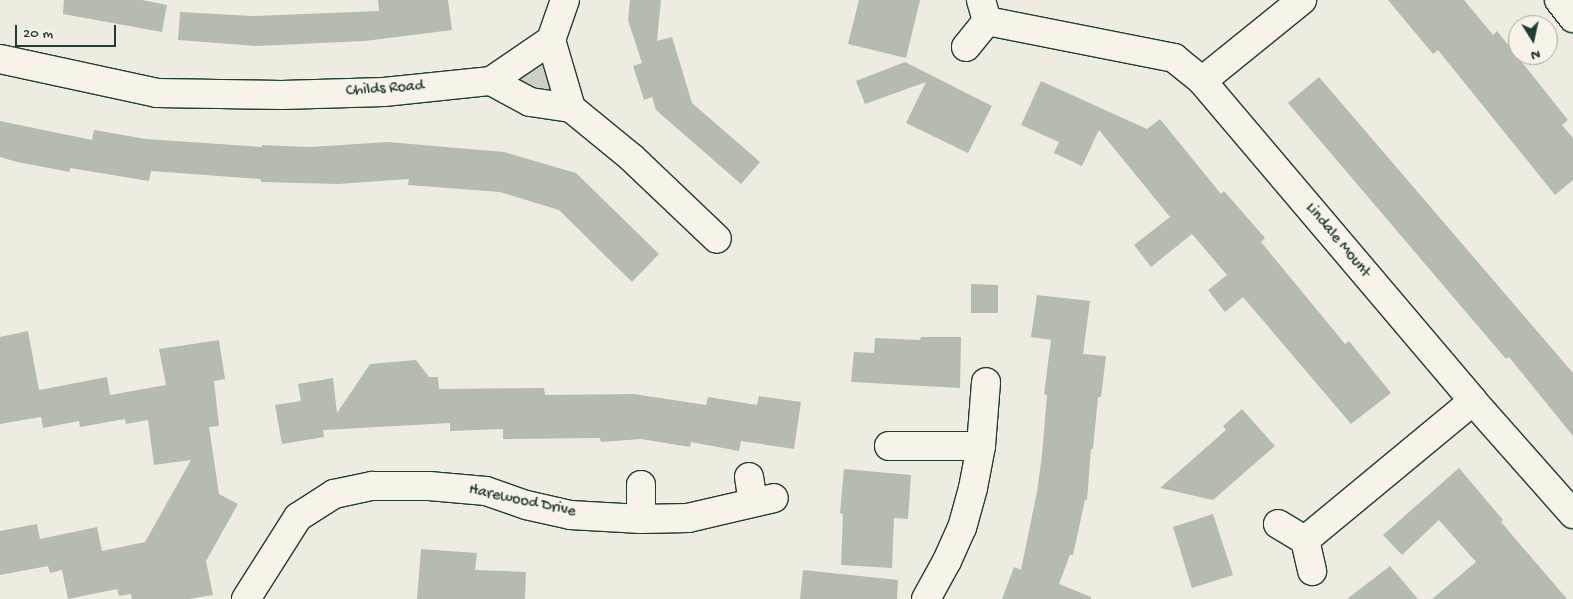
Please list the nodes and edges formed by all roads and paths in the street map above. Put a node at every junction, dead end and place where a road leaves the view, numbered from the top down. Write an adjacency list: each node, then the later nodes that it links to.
1 (565, 0): 6 (street)
2 (1302, 0): 10 (street)
3 (1559, 0): 5 (street)
4 (984, 11): 7 (street, Lindale Mount); 10 (street, Lindale Mount)
5 (1573, 18)
6 (551, 40): 9 (street); 11 (street)
7 (966, 47)
8 (0, 59): 9 (street, Childs Road)
9 (491, 81): 11 (street)
10 (1202, 82): 14 (street, Lindale Mount)
11 (571, 108): 12 (street)
12 (718, 239)
13 (986, 382): 16 (street)
14 (1472, 401): 19 (street, Lindale Mount); 22 (street)
15 (889, 446): 16 (street)
16 (981, 446): 25 (street)
17 (641, 486): 20 (street)
18 (758, 492): 20 (street, Harewood Drive)
19 (1573, 514)
20 (641, 519): 24 (street, Harewood Drive)
21 (1278, 524): 22 (street)
22 (1305, 540): 23 (street)
23 (1312, 571)
24 (246, 599)
25 (926, 599)

